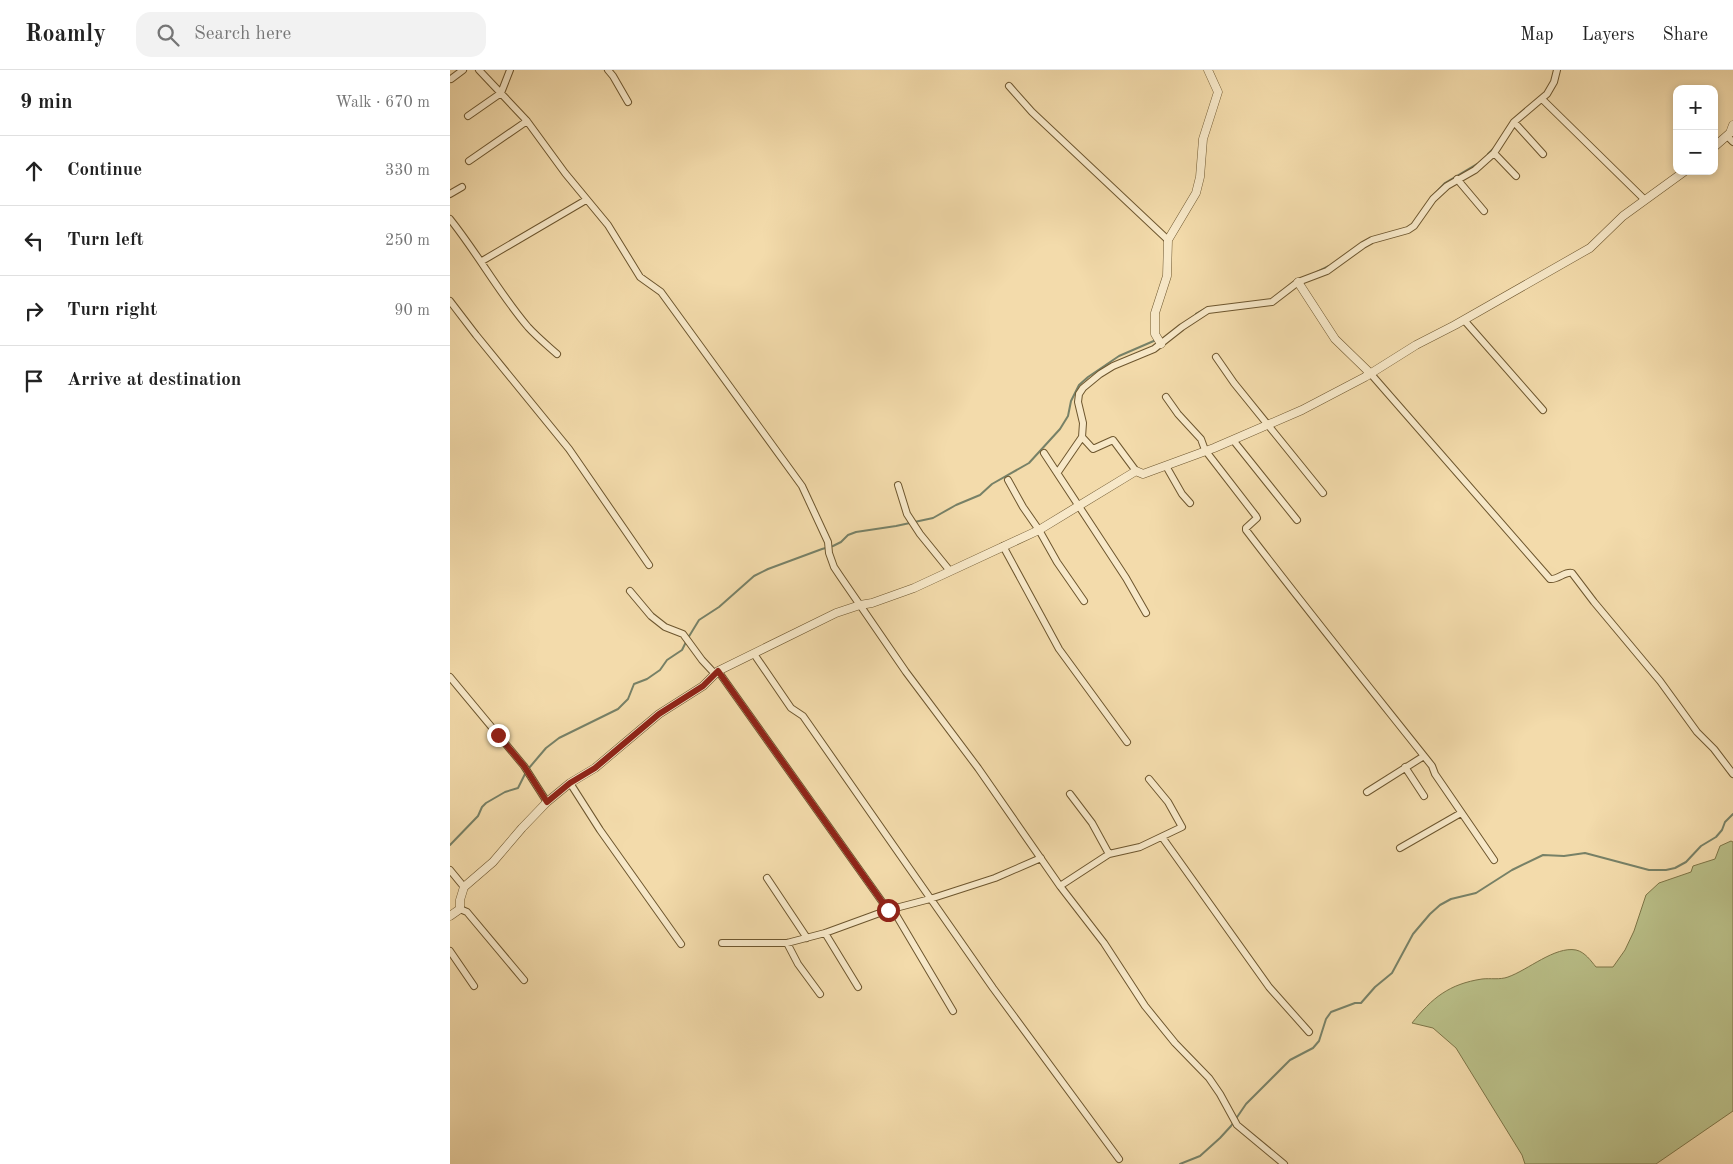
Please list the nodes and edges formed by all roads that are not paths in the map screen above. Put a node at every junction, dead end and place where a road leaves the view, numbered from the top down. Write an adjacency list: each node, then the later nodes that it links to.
1 (463, 70): 7 (street)
2 (480, 70): 9 (street)
3 (510, 70): 9 (street)
4 (608, 70): 11 (street)
5 (1208, 70): 31 (street)
6 (1557, 70): 10 (street)
7 (452, 80)
8 (1009, 86): 31 (street)
9 (501, 93): 12 (street); 13 (street)
10 (1542, 99): 14 (street); 28 (street)
11 (628, 102)
12 (468, 116)
13 (526, 121): 21 (street); 27 (street)
14 (1514, 122): 19 (street); 20 (street)
15 (1733, 125): 16 (street)
16 (1727, 136): 17 (street); 18 (street)
17 (1733, 142)
18 (1718, 144)
19 (1494, 153): 23 (street); 24 (street)
20 (1543, 154)
21 (469, 161)
22 (1679, 175): 28 (street)
23 (1516, 176)
24 (1457, 179): 29 (street); 33 (street)
25 (462, 187): 26 (street)
26 (450, 194)
27 (586, 200): 32 (street); 62 (street)
28 (1645, 200): 35 (street)
29 (1484, 211)
30 (450, 219): 32 (street)
31 (1168, 240): 36 (street)
32 (482, 261): 37 (street)
33 (1298, 282): 36 (street); 39 (street)
34 (450, 301): 58 (street)
35 (1464, 320): 39 (street); 41 (street)
36 (1161, 344): 43 (street)
37 (556, 354)
38 (1216, 357): 42 (street)
39 (1370, 373): 42 (street); 70 (street)
40 (1166, 397): 45 (street)
41 (1543, 410)
42 (1267, 424): 44 (street); 52 (street)
43 (1082, 437): 48 (street); 49 (street)
44 (1233, 440): 45 (street); 55 (street)
45 (1205, 450): 47 (street); 68 (street)
46 (1044, 453): 49 (street)
47 (1166, 466): 48 (street); 53 (street)
48 (1136, 471): 54 (street)
49 (1058, 472): 54 (street)
50 (1008, 480): 56 (street)
51 (898, 485): 59 (street)
52 (1323, 493)
53 (1190, 503)
54 (1078, 506): 56 (street); 63 (street)
55 (1297, 520)
56 (1039, 530): 57 (street); 61 (street)
57 (1003, 546): 59 (street); 67 (street)
58 (649, 565)
59 (950, 571): 62 (street)
60 (630, 592): 65 (street)
61 (1084, 601)
62 (860, 605): 64 (street); 81 (street)
63 (1146, 613)
64 (754, 654): 65 (street); 87 (street)
65 (716, 672): 72 (street); 89 (street)
66 (450, 678): 76 (street)
67 (1127, 742)
68 (1424, 756): 69 (street); 77 (street)
69 (1405, 767): 73 (street); 75 (street)
70 (1733, 774)
71 (1149, 779): 78 (street)
72 (570, 783): 76 (street); 95 (street)
73 (1366, 792)
74 (1070, 794): 80 (street)
75 (1424, 796)
76 (547, 802): 86 (street)
77 (1461, 813): 79 (street); 82 (street)
78 (1162, 836): 80 (street); 102 (street)
79 (1400, 848)
80 (1109, 854): 85 (street)
81 (1041, 858): 85 (street); 87 (street)
82 (1494, 860)
83 (450, 870): 86 (street)
84 (767, 878): 92 (street)
85 (1060, 886): 104 (street)
86 (464, 887): 88 (street)
87 (930, 899): 89 (street); 103 (street)
88 (460, 909): 90 (street); 97 (street)
89 (890, 909): 91 (street); 101 (street)
90 (450, 916)
91 (825, 934): 92 (street); 99 (street)
92 (807, 938): 94 (street)
93 (722, 942): 94 (street)
94 (787, 943): 100 (street)
95 (681, 944)
96 (450, 950): 98 (street)
97 (524, 980)
98 (474, 986)
99 (858, 987)
100 (820, 994)
101 (953, 1011)
102 (1309, 1032)
103 (1119, 1158)
104 (1284, 1164)

